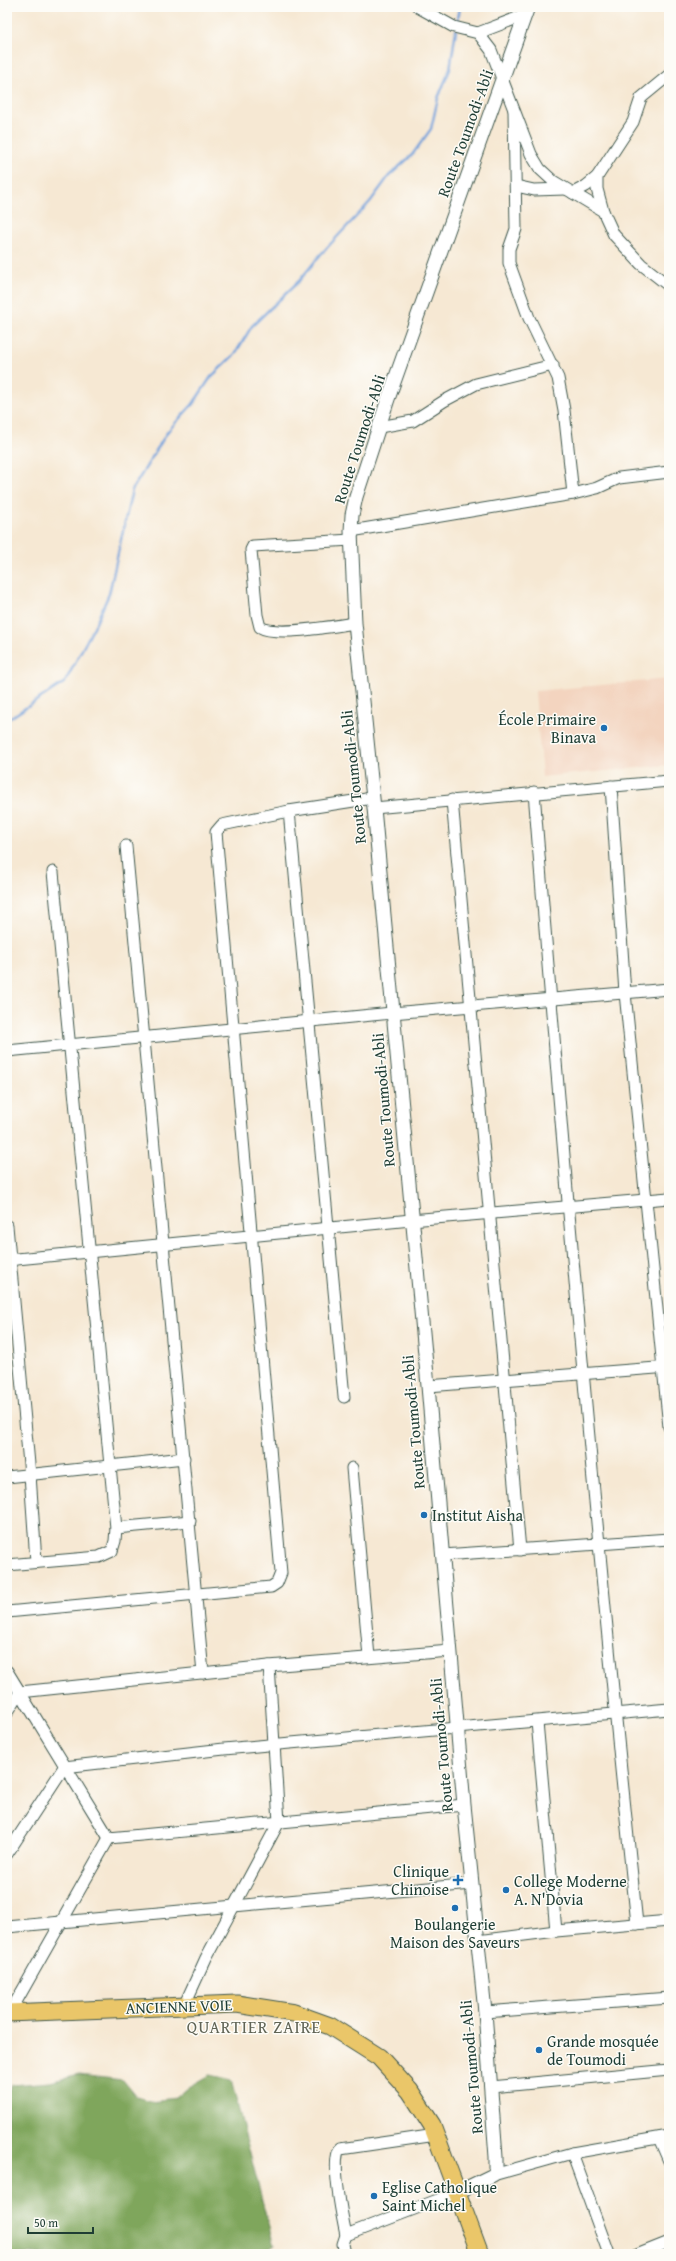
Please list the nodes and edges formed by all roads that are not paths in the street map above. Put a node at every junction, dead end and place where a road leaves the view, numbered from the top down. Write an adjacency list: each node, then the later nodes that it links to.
1 (418, 7): 3 (street)
2 (527, 11): 3 (street); 5 (street, Route Toumodi-Abli)
3 (478, 33): 5 (street)
4 (669, 75): 7 (street)
5 (503, 79): 6 (street); 13 (street, Route Toumodi-Abli)
6 (514, 111): 8 (street); 9 (street)
7 (598, 177): 9 (street); 10 (street)
8 (516, 186): 9 (street); 12 (street)
9 (569, 191): 10 (street)
10 (603, 211): 11 (street)
11 (669, 286)
12 (553, 365): 13 (street); 15 (street)
13 (379, 427): 16 (street, Route Toumodi-Abli)
14 (669, 472): 15 (street)
15 (573, 494): 16 (street)
16 (351, 536): 17 (street, Route Toumodi-Abli); 17 (street)
17 (354, 623): 22 (street, Route Toumodi-Abli)
18 (669, 781): 19 (street)
19 (611, 786): 20 (street); 27 (street)
20 (534, 792): 21 (street); 28 (street)
21 (452, 800): 22 (street); 29 (street)
22 (374, 803): 23 (street); 30 (street, Route Toumodi-Abli)
23 (289, 811): 31 (street); 32 (street)
24 (126, 846): 33 (street)
25 (53, 872): 34 (street)
26 (669, 989): 27 (street)
27 (625, 993): 28 (street); 37 (street)
28 (550, 999): 29 (street); 38 (street)
29 (471, 1007): 30 (street); 39 (street)
30 (392, 1013): 31 (street); 40 (street, Route Toumodi-Abli)
31 (310, 1022): 32 (street); 42 (street)
32 (233, 1029): 33 (street); 43 (street)
33 (144, 1038): 34 (street); 44 (street)
34 (71, 1045): 35 (street); 45 (street)
35 (7, 1051)
36 (669, 1198): 37 (street)
37 (646, 1200): 38 (street); 47 (street)
38 (569, 1207): 39 (street); 48 (street)
39 (490, 1214): 40 (street); 49 (street)
40 (411, 1220): 42 (street); 50 (street, Route Toumodi-Abli)
41 (7, 1226): 46 (street)
42 (329, 1228): 43 (street); 51 (street)
43 (251, 1236): 44 (street); 66 (street)
44 (164, 1244): 45 (street); 53 (street)
45 (90, 1251): 46 (street); 54 (street)
46 (9, 1259): 56 (street)
47 (666, 1367): 48 (street); 52 (street)
48 (584, 1375): 49 (street); 61 (street)
49 (506, 1381): 50 (street); 62 (street)
50 (428, 1386): 63 (street, Route Toumodi-Abli)
51 (344, 1397)
52 (669, 1427)
53 (184, 1458): 54 (street); 58 (street)
54 (110, 1466): 56 (street); 59 (street)
55 (352, 1468): 69 (street)
56 (30, 1475): 57 (street); 64 (street)
57 (7, 1477)
58 (190, 1522): 59 (street); 66 (street)
59 (116, 1528): 64 (street)
60 (669, 1539): 61 (street)
61 (600, 1543): 62 (street); 76 (street)
62 (520, 1550): 63 (street)
63 (443, 1555): 68 (street, Route Toumodi-Abli)
64 (36, 1561): 65 (street)
65 (7, 1565)
66 (197, 1595): 67 (street); 72 (street)
67 (7, 1612)
68 (450, 1651): 69 (street); 78 (street, Route Toumodi-Abli)
69 (369, 1657): 70 (street)
70 (269, 1666): 72 (street); 79 (street)
71 (7, 1671): 73 (street)
72 (203, 1674): 73 (street)
73 (20, 1692): 75 (street); 80 (street)
74 (669, 1710): 76 (street)
75 (7, 1713)
76 (615, 1714): 77 (street); 89 (street)
77 (537, 1722): 78 (street); 91 (street)
78 (457, 1727): 79 (street); 81 (street, Route Toumodi-Abli)
79 (274, 1745): 80 (street); 82 (street)
80 (64, 1767): 83 (street); 84 (street)
81 (464, 1805): 82 (street); 85 (street, Route Toumodi-Abli)
82 (279, 1822): 83 (street); 86 (street)
83 (109, 1838): 88 (street)
84 (7, 1854)
85 (472, 1884): 86 (street); 92 (street, Route Toumodi-Abli)
86 (235, 1906): 88 (street); 94 (street)
87 (669, 1921): 89 (street)
88 (61, 1923): 90 (street); 96 (street)
89 (637, 1924): 91 (street)
90 (7, 1927)
91 (556, 1931): 92 (street)
92 (478, 1942): 95 (street, Route Toumodi-Abli)
93 (669, 1998): 95 (street)
94 (184, 2006): 96 (main road, ANCIENNE VOIE); 99 (main road, ANCIENNE VOIE)
95 (485, 2012): 98 (street, Route Toumodi-Abli)
96 (8, 2015)
97 (669, 2070): 98 (street)
98 (491, 2086): 103 (street, Route Toumodi-Abli)
99 (436, 2135): 104 (main road, ANCIENNE VOIE); 105 (street)
100 (664, 2137): 101 (street); 102 (street)
101 (572, 2153): 103 (street); 109 (street)
102 (669, 2161)
103 (493, 2176): 104 (street)
104 (456, 2193): 105 (street); 108 (main road, ANCIENNE VOIE)
105 (346, 2235): 107 (street)
106 (669, 2242): 110 (street)
107 (344, 2254)
108 (480, 2254)
109 (609, 2254)
110 (639, 2254)

